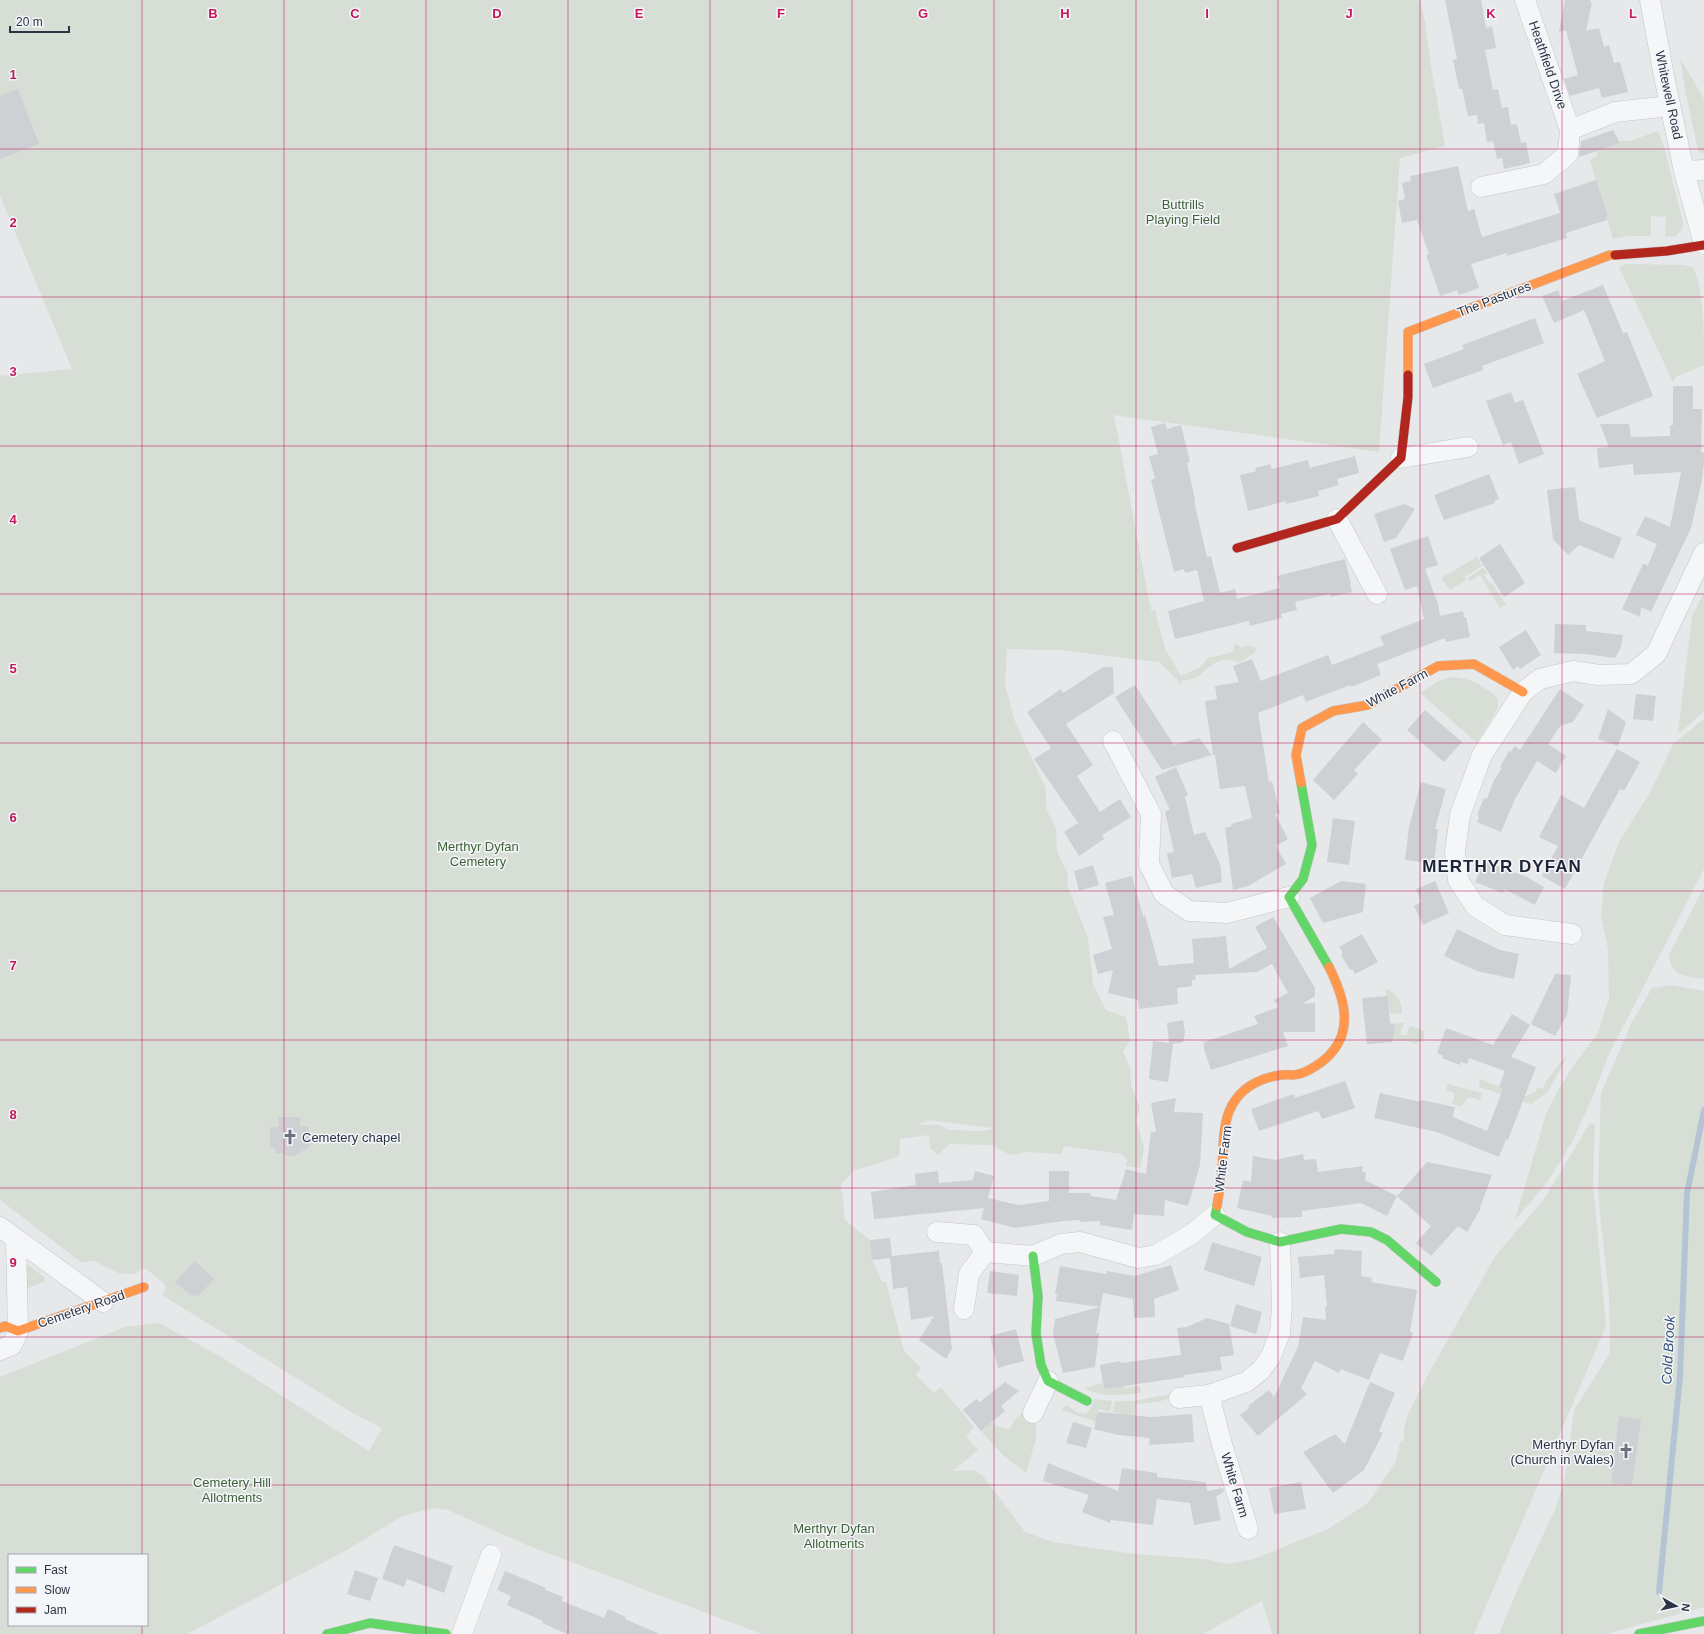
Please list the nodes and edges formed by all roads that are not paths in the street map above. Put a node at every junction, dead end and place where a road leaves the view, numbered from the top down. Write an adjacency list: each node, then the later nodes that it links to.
1 (1526, 0): 4 (street, Heathfield Drive)
2 (1650, 0): 3 (street, Whitewell Road)
3 (1670, 106): 4 (street); 6 (street, Whitewell Road)
4 (1570, 130): 7 (street, Heathfield Drive)
5 (1704, 170): 6 (street)
6 (1684, 171): 8 (street)
7 (1481, 187)
8 (1704, 244): 10 (street, The Pastures)
9 (1468, 447): 10 (street)
10 (1401, 458): 11 (street)
11 (1337, 518): 12 (street); 14 (street)
12 (1237, 548)
13 (1704, 553): 15 (street)
14 (1376, 594)
15 (1523, 692): 17 (street, White Farm); 18 (street)
16 (1113, 741): 17 (street)
17 (1289, 897): 19 (street, White Farm)
18 (1572, 934)
19 (1215, 1215): 23 (street); 25 (street)
20 (0, 1227): 22 (street)
21 (937, 1232): 24 (street)
22 (16, 1239): 28 (street); 30 (street)
23 (1280, 1242): 26 (street); 33 (street)
24 (985, 1252): 25 (street); 29 (street)
25 (1033, 1256): 32 (street)
26 (1436, 1282)
27 (144, 1287): 28 (street, Cemetery Road)
28 (103, 1302): 30 (street, Cemetery Road)
29 (964, 1310)
30 (9, 1329): 31 (street)
31 (0, 1350)
32 (1048, 1381): 35 (street); 36 (street)
33 (1210, 1395): 34 (street); 37 (street, White Farm)
34 (1179, 1398)
35 (1087, 1401)
36 (1034, 1413)
37 (1248, 1529)
38 (491, 1555): 42 (street)
39 (1704, 1621): 43 (street)
40 (328, 1634): 41 (street)
41 (446, 1634)
42 (462, 1634)
43 (1640, 1634)

